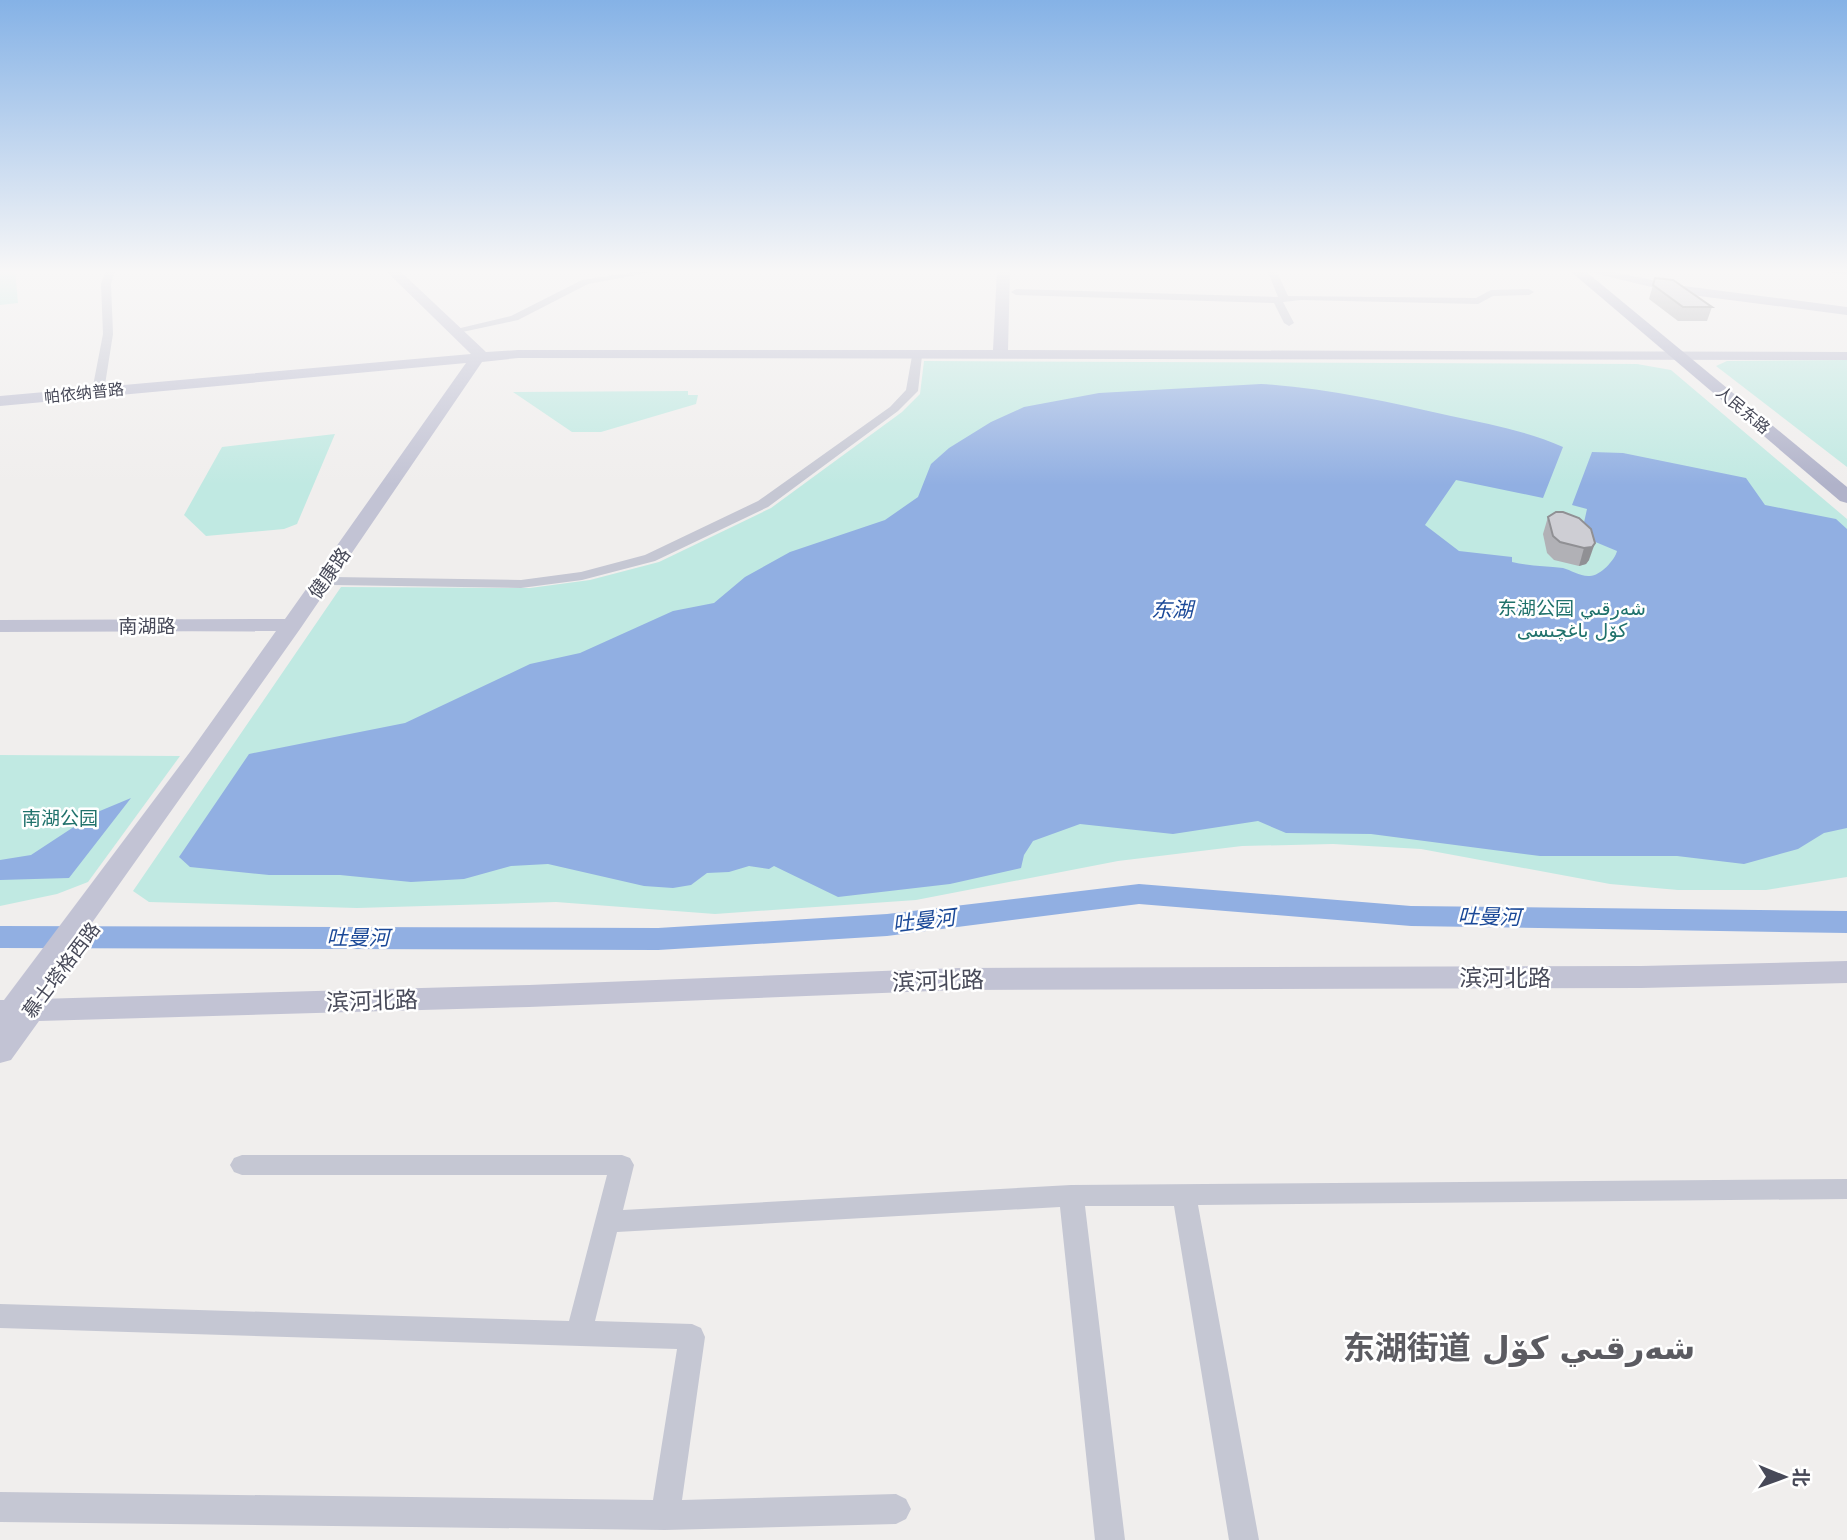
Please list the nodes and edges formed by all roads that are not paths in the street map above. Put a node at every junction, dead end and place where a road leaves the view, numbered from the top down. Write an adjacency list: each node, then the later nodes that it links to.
1 (107, 342): 12 (street)
2 (471, 342): 8 (main road)
3 (1007, 342): 9 (main road)
4 (1009, 342): 9 (main road)
5 (1666, 342): 11 (main road, 人民东路)
6 (1668, 342): 11 (main road, 人民东路)
7 (1847, 353): 11 (main road, 帕依纳普路)
8 (483, 354): 9 (main road, 帕依纳普路); 10 (main road, 帕依纳普路); 12 (main road, 帕依纳普路); 16 (main road, 健康路); 17 (main road, 健康路)
9 (1007, 354): 10 (main road, 帕依纳普路); 11 (main road, 帕依纳普路)
10 (917, 356): 16 (street)
11 (1684, 356): 14 (main road, 人民东路); 15 (main road, 人民东路)
12 (99, 389): 13 (main road, 帕依纳普路)
13 (0, 399)
14 (1847, 485)
15 (1847, 497)
16 (333, 581): 19 (main road, 健康路)
17 (293, 625): 18 (main road, 南湖路); 19 (main road, 健康路)
18 (0, 626)
19 (111, 888): 21 (main road, 慕士塔格西路)
20 (1847, 972): 21 (main road, 滨河北路)
21 (10, 1015): 22 (main road, 慕士塔格西路)
22 (0, 1051)
23 (242, 1165): 27 (street)
24 (1847, 1189): 25 (street)
25 (1184, 1195): 26 (street); 34 (street)
26 (1071, 1196): 27 (street); 33 (street)
27 (607, 1222): 29 (street)
28 (0, 1316): 29 (street)
29 (579, 1333): 32 (street)
30 (0, 1507): 32 (street)
31 (896, 1508): 32 (street)
32 (665, 1515)
33 (1110, 1540)
34 (1244, 1540)

